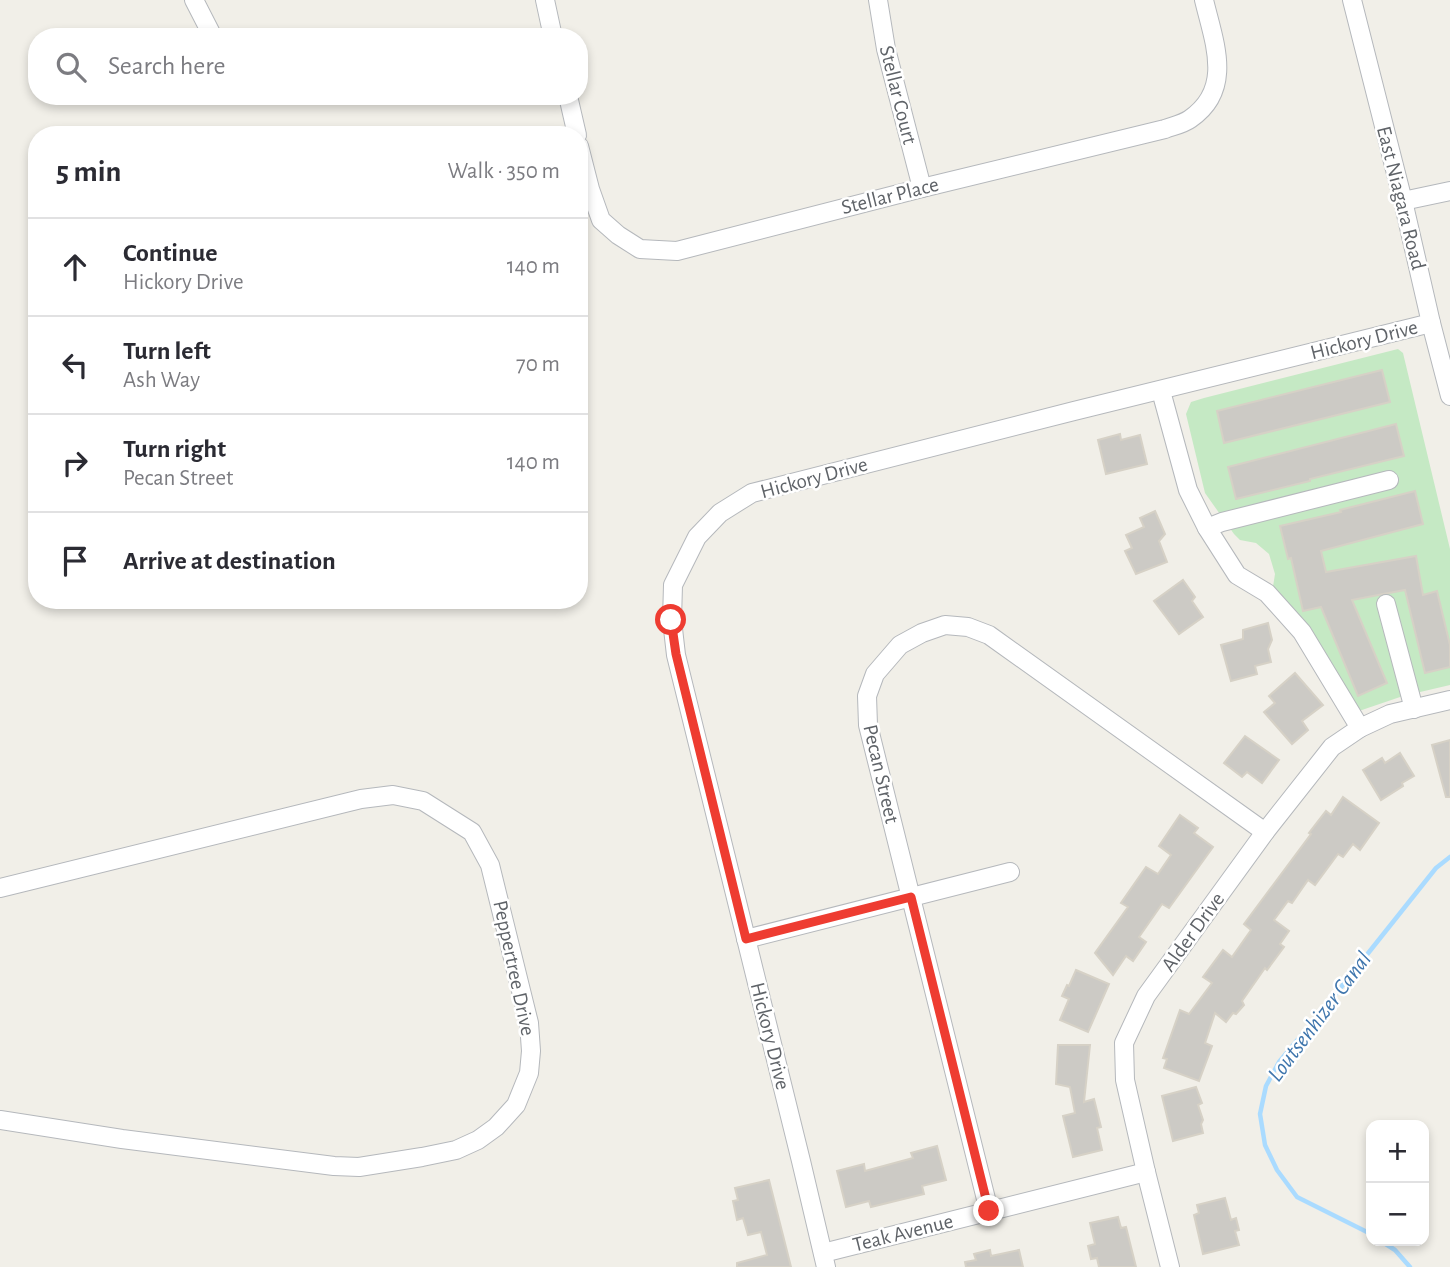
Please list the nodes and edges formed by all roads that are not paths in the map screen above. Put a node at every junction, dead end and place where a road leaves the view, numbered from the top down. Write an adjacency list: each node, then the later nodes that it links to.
1 (194, 0): 6 (street)
2 (545, 0): 7 (street)
3 (1204, 0): 11 (street, Stellar Place)
4 (1352, 0): 13 (street, East Niagara Road)
5 (878, 1): 11 (street, Stellar Court)
6 (208, 28)
7 (552, 28)
8 (570, 105): 9 (street)
9 (575, 126)
10 (588, 181): 11 (street, Stellar Place)
11 (922, 188)
12 (1450, 191): 13 (street)
13 (1403, 201): 14 (street, East Niagara Road)
14 (1431, 323): 15 (street, Hickory Drive); 16 (street, East Niagara Road)
15 (1161, 391): 18 (street); 27 (street, Hickory Drive)
16 (1450, 396)
17 (1389, 480): 18 (street)
18 (1207, 528): 22 (street)
19 (1386, 604): 21 (street)
20 (1450, 700): 21 (street, Alder Drive)
21 (1414, 709): 22 (street, Alder Drive)
22 (1360, 728): 23 (street, Alder Drive)
23 (1265, 832): 26 (street, Pecan Street); 29 (street, Alder Drive)
24 (1010, 872): 26 (street)
25 (0, 888): 28 (street, Peppertree Drive)
26 (911, 897): 27 (street); 30 (street, Pecan Street)
27 (746, 939): 31 (street, Hickory Drive)
28 (0, 1120)
29 (1146, 1172): 30 (street, Teak Avenue); 32 (street, Alder Drive)
30 (989, 1211): 31 (street, Teak Avenue)
31 (824, 1260)
32 (1170, 1267)

